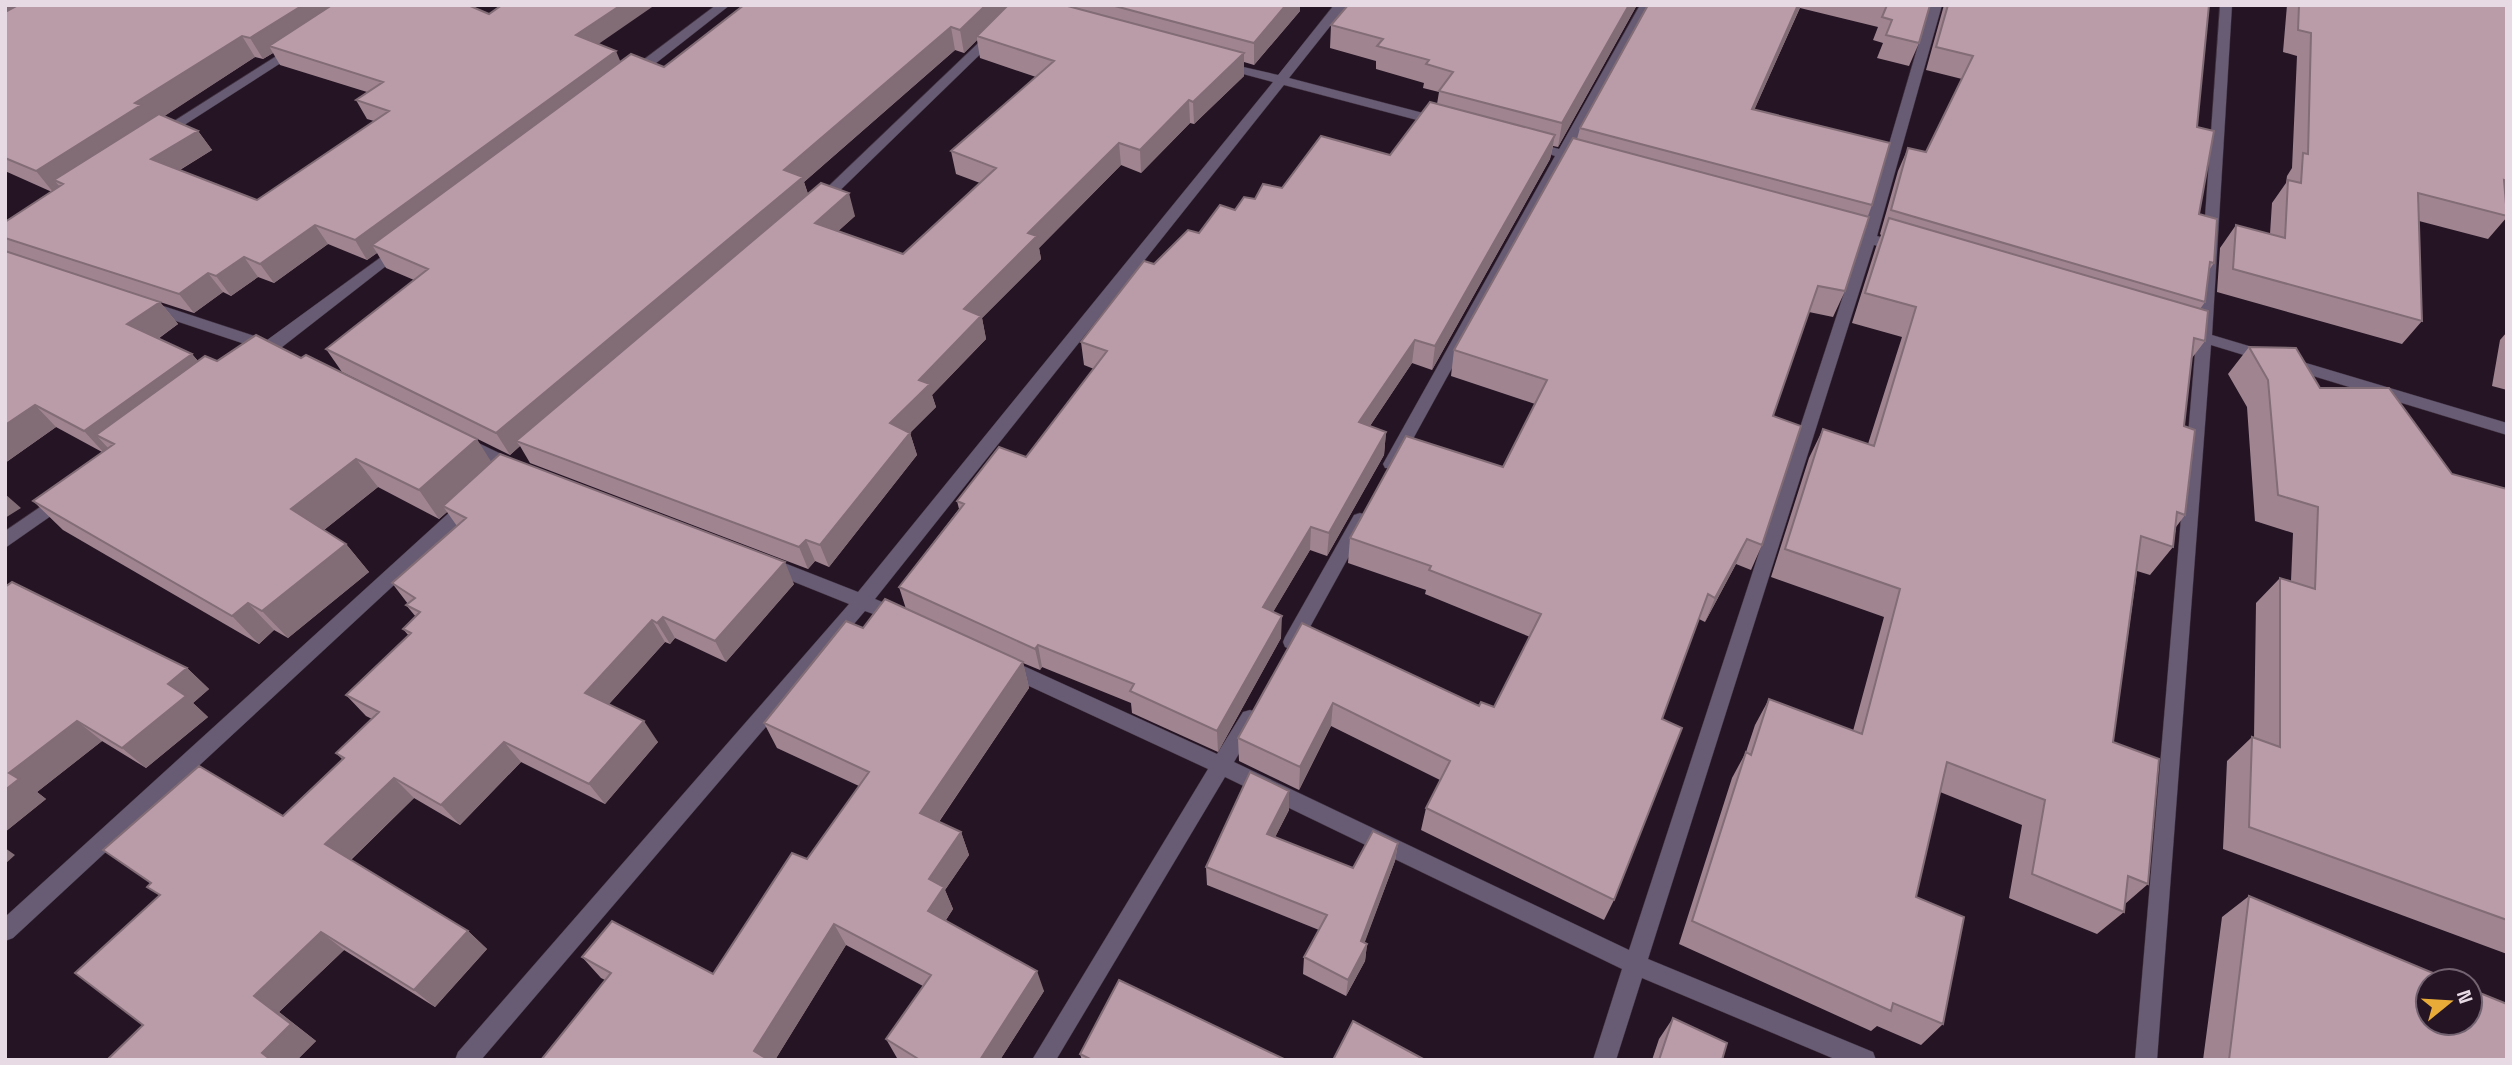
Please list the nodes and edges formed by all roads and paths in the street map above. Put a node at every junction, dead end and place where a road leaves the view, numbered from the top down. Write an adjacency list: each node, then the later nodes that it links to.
1 (724, 5): 9 (street)
2 (1341, 5): 10 (street)
3 (1646, 5): 14 (street)
4 (1936, 5): 19 (street)
5 (2226, 5): 23 (street)
6 (1021, 8): 16 (street)
7 (305, 42): 13 (street)
8 (1203, 59): 10 (street)
9 (624, 80)
10 (1281, 80): 11 (street); 36 (street)
11 (1456, 126)
12 (1510, 140): 14 (street)
13 (144, 145)
14 (1563, 154): 15 (street); 30 (street)
15 (1603, 165)
16 (808, 212)
17 (1829, 227): 19 (street)
18 (414, 238): 24 (street)
19 (1869, 238): 20 (street); 43 (street)
20 (1909, 250)
21 (124, 298): 24 (street)
22 (2164, 326): 23 (street)
23 (2204, 338): 27 (street); 48 (street)
24 (270, 346): 25 (street); 26 (street)
25 (294, 358)
26 (248, 362)
27 (2507, 429)
28 (451, 436): 29 (street)
29 (538, 476)
30 (1383, 478)
31 (71, 492): 34 (street)
32 (481, 494): 42 (street)
33 (1370, 502): 39 (street)
34 (5, 541)
35 (746, 555): 36 (street)
36 (863, 600): 37 (street); 44 (street)
37 (913, 623)
38 (987, 657): 41 (street)
39 (1283, 658)
40 (1257, 706): 41 (street)
41 (1223, 766): 43 (street); 45 (street)
42 (5, 931)
43 (1637, 965): 46 (street); 47 (street)
44 (466, 1060)
45 (1043, 1060)
46 (1604, 1060)
47 (1865, 1060)
48 (2146, 1060)

